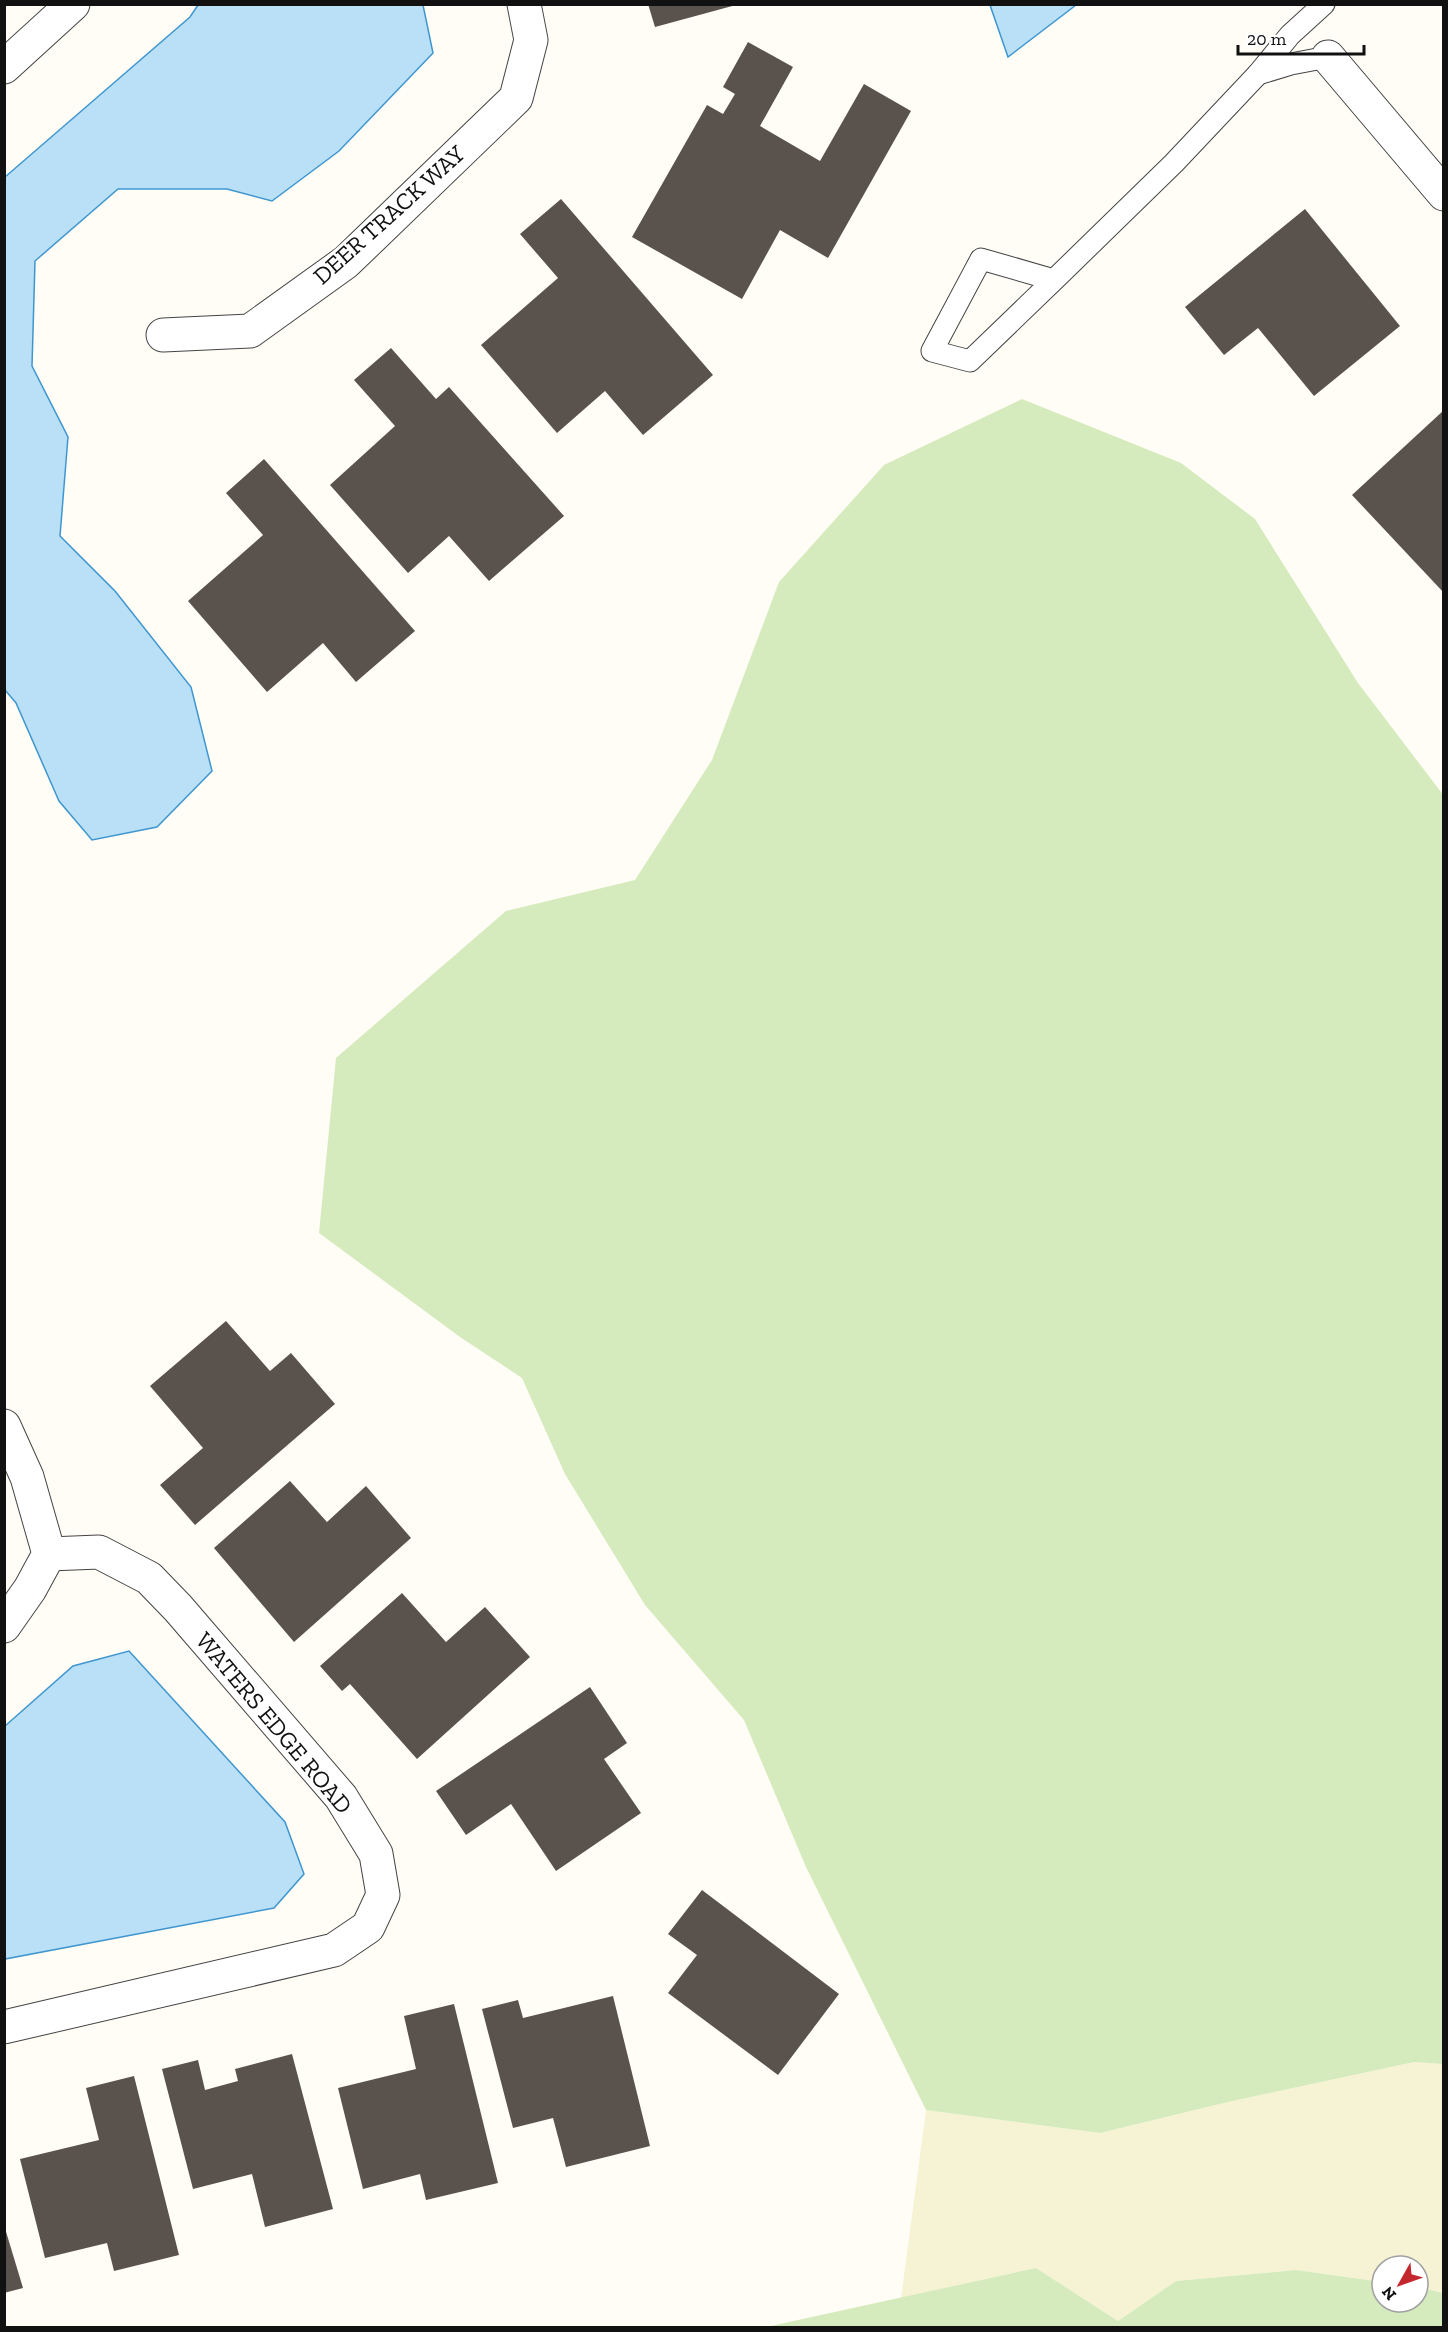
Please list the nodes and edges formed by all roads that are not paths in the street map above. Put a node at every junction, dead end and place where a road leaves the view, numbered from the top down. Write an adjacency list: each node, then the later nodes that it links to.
1 (73, 4): 5 (street)
2 (524, 4): 9 (street, DEER TRACK WAY)
3 (1324, 4): 6 (lane)
4 (1329, 57): 6 (lane); 7 (street)
5 (4, 67)
6 (1258, 74): 8 (lane)
7 (1443, 194)
8 (1054, 280): 8 (lane)
9 (163, 335)
10 (4, 1426): 11 (street)
11 (49, 1554): 12 (street); 13 (street, WATERS EDGE ROAD)
12 (4, 1626)
13 (4, 2027)

